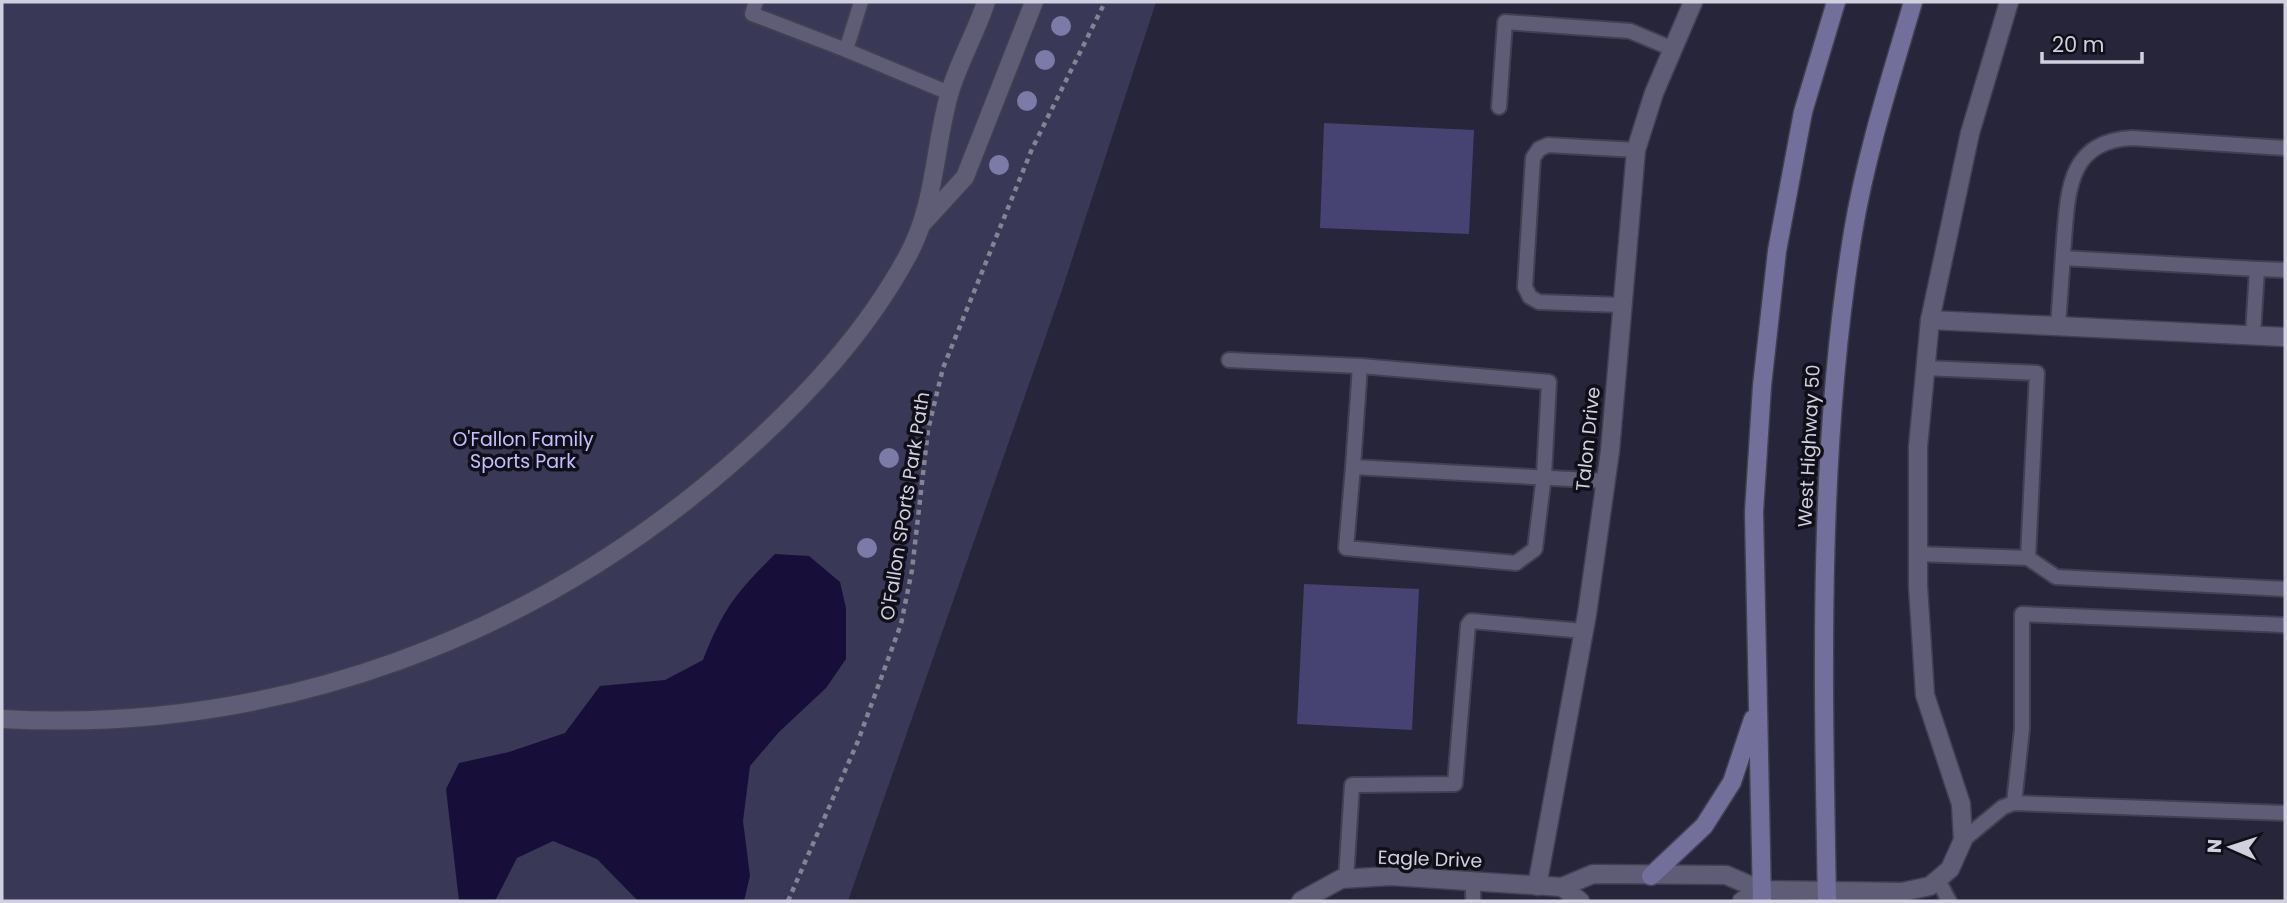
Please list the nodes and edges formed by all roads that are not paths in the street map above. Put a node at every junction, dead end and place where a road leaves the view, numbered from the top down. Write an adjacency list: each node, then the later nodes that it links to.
1 (756, 2): 10 (lane)
2 (861, 2): 10 (lane)
3 (986, 2): 11 (street)
4 (1034, 2): 15 (street)
5 (1693, 2): 9 (street, Talon Drive)
6 (1836, 2): 35 (main road)
7 (1913, 2): 47 (main road, West Highway 50)
8 (2009, 2): 20 (street)
9 (1673, 49): 12 (lane); 14 (street, Talon Drive)
10 (846, 50): 11 (lane)
11 (949, 93): 15 (street)
12 (1499, 107)
13 (2285, 148): 16 (lane)
14 (1636, 150): 19 (street, Talon Drive); 19 (lane)
15 (923, 223): 36 (street)
16 (2063, 258): 17 (lane); 21 (lane)
17 (2257, 269): 18 (lane); 22 (lane)
18 (2285, 270)
19 (1621, 305): 29 (street, Talon Drive)
20 (1930, 320): 21 (street); 26 (street)
21 (2058, 326): 22 (street)
22 (2253, 335): 23 (street)
23 (2285, 337)
24 (1228, 360): 25 (lane)
25 (1360, 366): 27 (lane); 28 (lane)
26 (1925, 368): 30 (street); 31 (lane)
27 (1353, 467): 28 (lane); 28 (lane)
28 (1544, 475): 29 (lane)
29 (1606, 481): 34 (street, Talon Drive)
30 (1918, 554): 31 (lane); 39 (street)
31 (2028, 558): 32 (lane)
32 (2285, 589)
33 (2285, 625): 37 (lane)
34 (1584, 631): 41 (lane); 44 (street, Talon Drive)
35 (1758, 706): 40 (main road); 46 (main road)
36 (2, 719)
37 (2014, 803): 38 (lane); 39 (lane)
38 (2285, 813)
39 (1963, 841): 42 (street)
40 (1651, 876): 45 (street, Eagle Drive); 46 (street, Eagle Drive)
41 (1346, 879): 43 (street, Eagle Drive); 48 (street, Eagle Drive)
42 (1938, 880): 47 (street); 52 (lane)
43 (1473, 881): 44 (street, Eagle Drive); 49 (lane)
44 (1537, 886): 45 (street, Eagle Drive)
45 (1562, 894): 50 (street)
46 (1761, 896): 47 (street); 51 (street)
47 (1827, 896)
48 (1301, 901)
49 (1473, 901)
50 (1580, 901)
51 (1742, 901)
52 (1949, 901)

